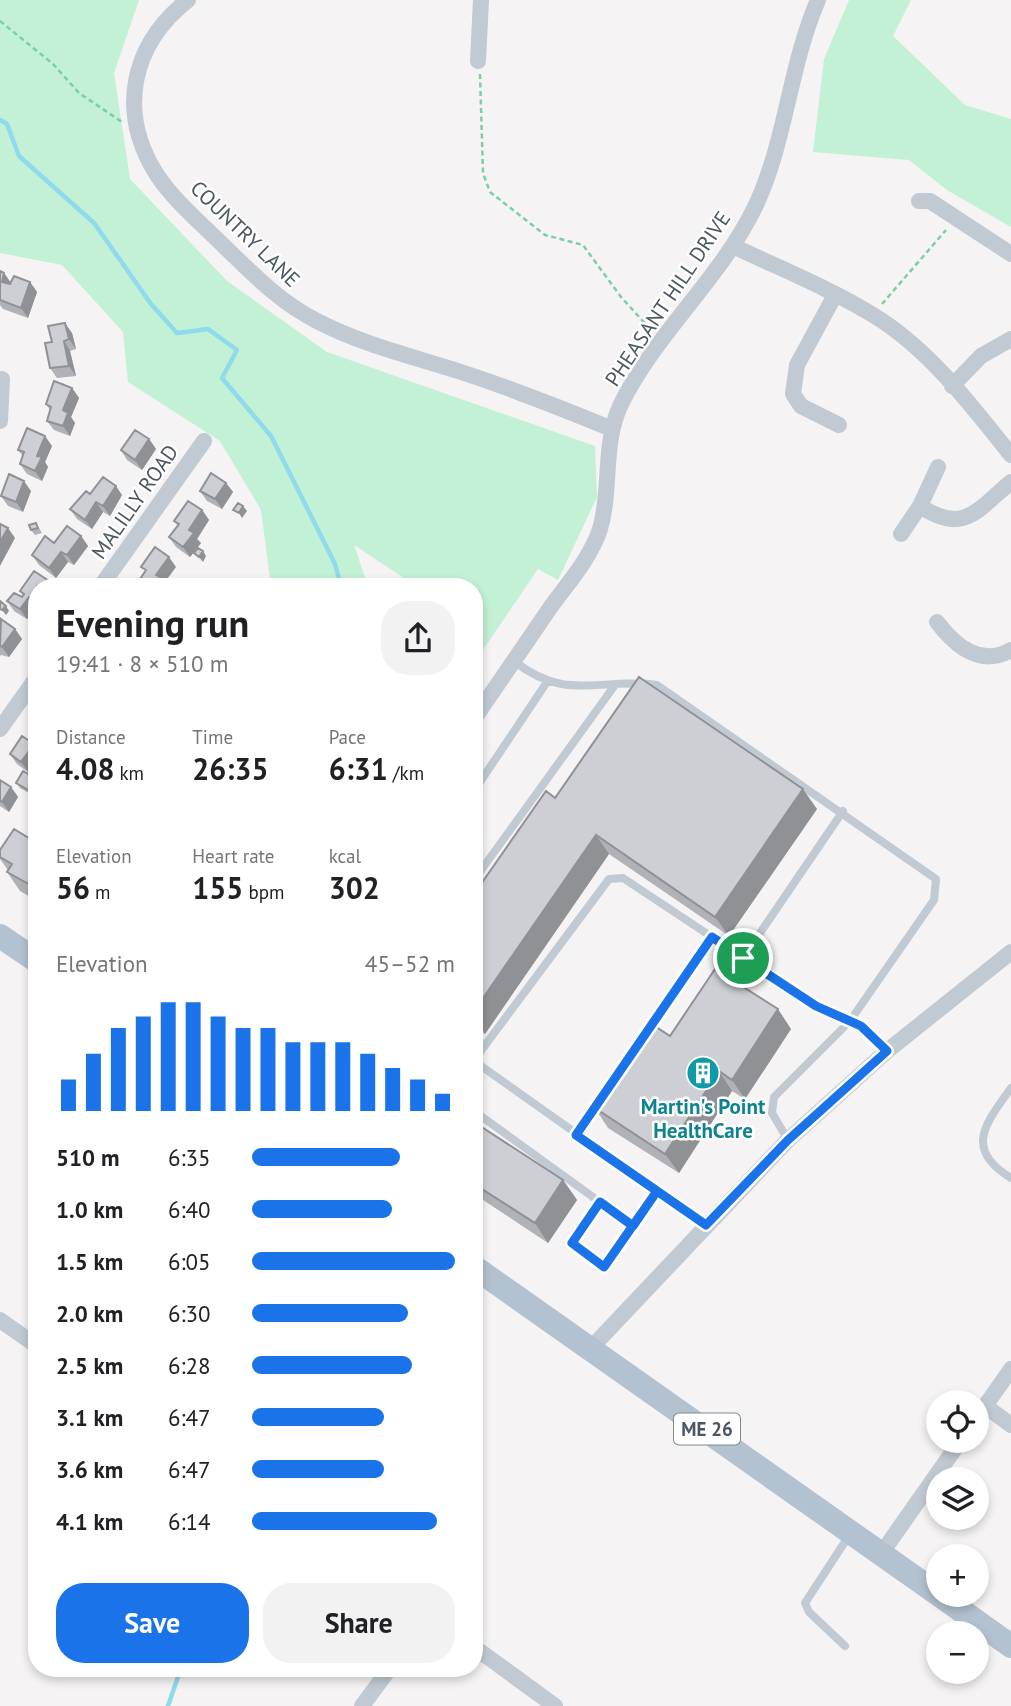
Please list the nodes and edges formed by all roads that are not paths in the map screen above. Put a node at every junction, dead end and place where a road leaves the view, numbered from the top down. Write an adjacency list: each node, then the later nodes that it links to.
1 (188, 0): 14 (street, COUNTRY LANE)
2 (481, 0): 4 (street)
3 (818, 0): 6 (street, PHEASANT HILL DRIVE)
4 (478, 61)
5 (919, 201): 7 (street)
6 (733, 246): 8 (street); 14 (street, PHEASANT HILL DRIVE)
7 (1011, 254)
8 (835, 295): 11 (street); 13 (street)
9 (1011, 339): 11 (street)
10 (2, 379): 12 (street)
11 (952, 386): 16 (street)
12 (0, 421)
13 (839, 425)
14 (612, 429): 24 (street, PHEASANT HILL DRIVE)
15 (204, 441): 21 (street, MALILLY ROAD)
16 (1011, 455)
17 (938, 467): 19 (street)
18 (1011, 482): 19 (street)
19 (920, 506): 20 (street)
20 (901, 534)
21 (107, 578)
22 (937, 622): 23 (street)
23 (1011, 650)
24 (514, 661): 25 (lane); 28 (street, PHEASANT HILL DRIVE)
25 (547, 682): 26 (lane); 30 (lane)
26 (615, 685): 31 (lane); 32 (lane)
27 (28, 690): 29 (street)
28 (483, 706)
29 (0, 729)
30 (483, 778)
31 (843, 811): 37 (lane); 38 (lane)
32 (483, 868)
33 (0, 936): 36 (main road)
34 (712, 937): 37 (lane); 39 (lane); 40 (lane)
35 (1011, 952): 41 (street)
36 (28, 955)
37 (743, 958): 38 (lane)
38 (850, 1021): 41 (lane); 47 (lane)
39 (644, 1036)
40 (483, 1049)
41 (887, 1051): 47 (street)
42 (483, 1068): 46 (lane)
43 (1011, 1088): 48 (lane)
44 (607, 1091): 46 (lane)
45 (483, 1118): 50 (lane)
46 (576, 1135): 49 (lane)
47 (788, 1140): 51 (street)
48 (1011, 1178)
49 (657, 1191): 51 (lane); 52 (lane)
50 (600, 1202): 52 (lane); 52 (lane)
51 (706, 1225): 56 (street)
52 (633, 1226)
53 (483, 1272): 56 (main road, ME 26)
54 (0, 1320): 55 (street)
55 (28, 1340)
56 (592, 1347): 62 (main road, ME 26)
57 (1011, 1369): 58 (street)
58 (989, 1401)
59 (989, 1416): 60 (street)
60 (1011, 1425)
61 (952, 1453): 63 (street)
62 (852, 1532): 63 (main road, ME 26); 66 (lane)
63 (881, 1554): 64 (main road, ME 26)
64 (926, 1586)
65 (956, 1607): 67 (main road, ME 26)
66 (845, 1646)
67 (1011, 1646)
68 (483, 1654): 71 (street)
69 (383, 1677): 70 (street)
70 (362, 1706)
71 (555, 1706)

